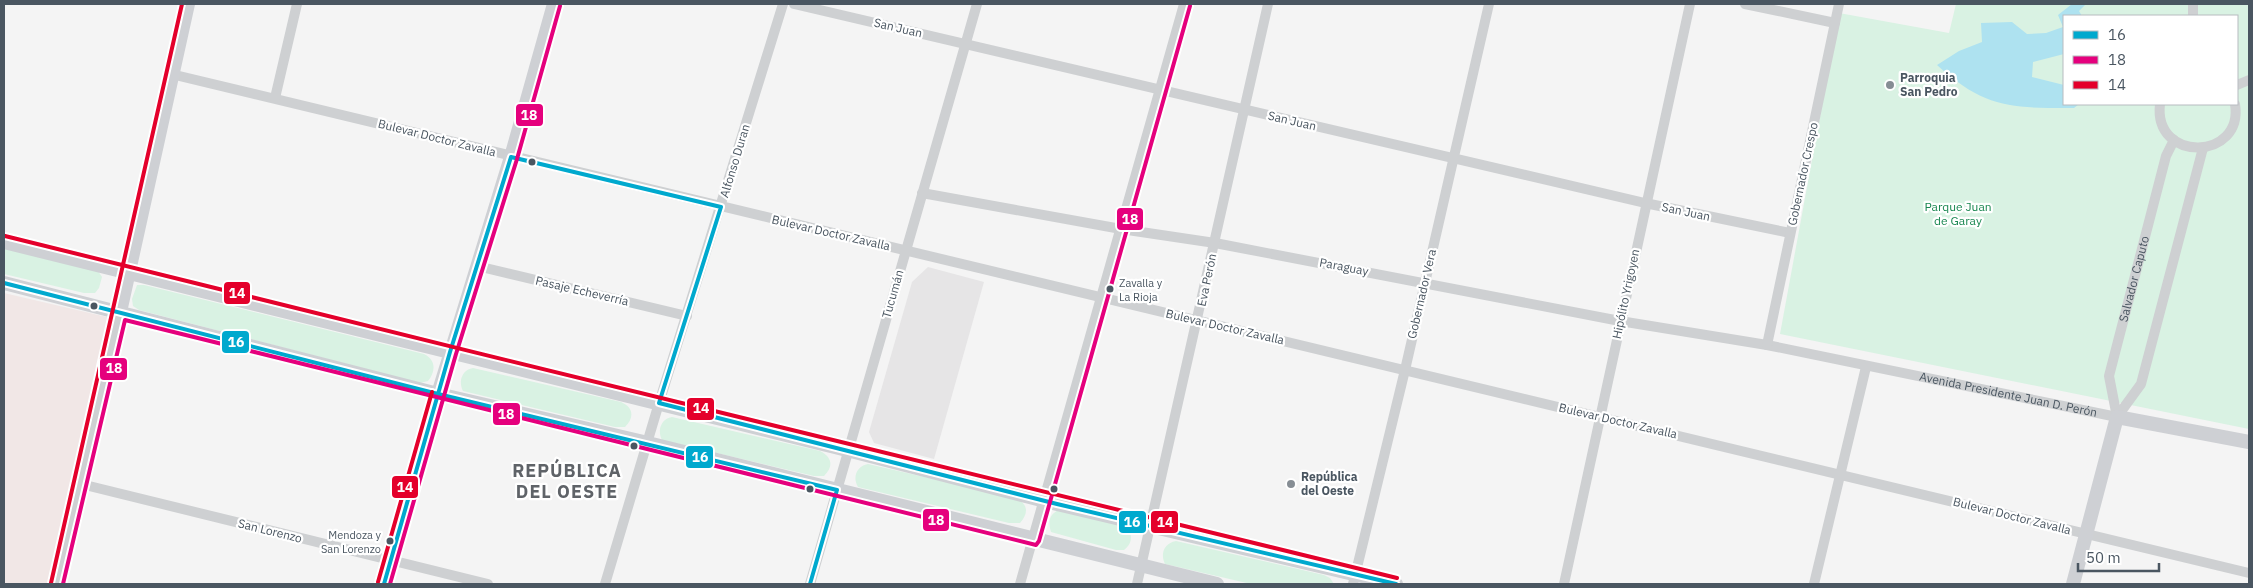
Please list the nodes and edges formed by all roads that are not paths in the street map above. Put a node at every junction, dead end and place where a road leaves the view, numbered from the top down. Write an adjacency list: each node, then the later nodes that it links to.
1 (188, 4): 15 (main road)
2 (297, 4): 17 (street)
3 (554, 4): 23 (main road)
4 (783, 4): 27 (street, Alfonso Duran)
5 (794, 4): 14 (street, San Juan)
6 (977, 4): 14 (street, Tucumán)
7 (1184, 4): 16 (street)
8 (1268, 4): 20 (street, Eva Perón)
9 (1489, 4): 24 (street, Gobernador Vera)
10 (1690, 4): 26 (street, Hipólito Yrigoyen)
11 (1745, 4): 13 (street)
12 (1839, 4): 13 (street, Gobernador Crespo)
13 (1835, 23): 29 (street, Gobernador Crespo)
14 (965, 44): 16 (street, San Juan); 25 (street, Tucumán)
15 (171, 74): 17 (street, Bulevar Doctor Zavalla); 34 (main road)
16 (1160, 89): 20 (street, San Juan); 28 (street)
17 (275, 98): 23 (street, Bulevar Doctor Zavalla)
18 (2160, 105): 21 (street)
19 (2235, 105): 22 (street)
20 (1246, 110): 24 (street, San Juan); 31 (street, Eva Perón)
21 (2174, 140): 22 (street); 49 (street, Salvador Caputo)
22 (2203, 148): 49 (street, Salvador Caputo)
23 (511, 157): 27 (street, Bulevar Doctor Zavalla); 33 (main road)
24 (1453, 158): 26 (street, San Juan); 35 (street, Gobernador Vera)
25 (922, 193): 28 (street, Paraguay); 32 (street, Tucumán)
26 (1645, 203): 29 (street, San Juan); 41 (street, Hipólito Yrigoyen)
27 (721, 207): 32 (street, Bulevar Doctor Zavalla); 39 (street, Alfonso Duran)
28 (1121, 229): 31 (street, Paraguay); 37 (street)
29 (1790, 233): 42 (street, Gobernador Crespo)
30 (4, 242): 34 (main road)
31 (1215, 243): 35 (street, Paraguay); 40 (street, Eva Perón)
32 (906, 250): 37 (street, Bulevar Doctor Zavalla); 52 (street, Tucumán)
33 (476, 266): 39 (street, Pasaje Echeverría); 43 (main road)
34 (128, 272): 38 (main road); 43 (main road)
35 (1425, 282): 41 (street, Paraguay); 45 (street, Gobernador Vera)
36 (4, 283): 38 (main road)
37 (1101, 298): 40 (street, Bulevar Doctor Zavalla); 56 (street)
38 (120, 312): 46 (main road); 54 (street)
39 (687, 316): 47 (street, Alfonso Duran)
40 (1198, 320): 45 (street, Bulevar Doctor Zavalla); 57 (street, Eva Perón)
41 (1620, 321): 42 (street, Paraguay); 48 (street, Hipólito Yrigoyen)
42 (1767, 345): 44 (street, Avenida Presidente Juan D. Perón)
43 (450, 352): 46 (main road); 47 (main road)
44 (1866, 367): 49 (street, Avenida Presidente Juan D. Perón); 53 (street)
45 (1405, 370): 48 (street, Bulevar Doctor Zavalla); 63 (street, Gobernador Vera)
46 (438, 394): 50 (main road); 60 (street)
47 (658, 403): 50 (street, Alfonso Duran); 52 (main road)
48 (1599, 417): 53 (street, Bulevar Doctor Zavalla); 73 (street, Hipólito Yrigoyen)
49 (2118, 417): 51 (main road, Avenida Presidente Juan D. Perón); 58 (main road, Salvador Caputo)
50 (648, 442): 55 (main road); 67 (street, Alfonso Duran)
51 (2249, 442)
52 (847, 450): 55 (street, Tucumán); 56 (main road)
53 (1841, 474): 58 (street, Bulevar Doctor Zavalla); 74 (street)
54 (81, 484): 60 (street, San Lorenzo); 64 (street)
55 (837, 490): 59 (main road); 68 (street, Tucumán)
56 (1044, 500): 57 (main road); 59 (street)
57 (1151, 526): 61 (street, Eva Perón); 63 (main road)
58 (2087, 534): 62 (street, Bulevar Doctor Zavalla); 75 (main road, Salvador Caputo)
59 (1033, 539): 61 (main road); 69 (street)
60 (391, 561): 65 (street); 66 (street, San Lorenzo)
61 (1141, 566): 70 (street, Eva Perón); 71 (main road)
62 (2249, 573)
63 (1354, 579): 72 (main road)
64 (57, 584)
65 (384, 584)
66 (488, 584)
67 (605, 584)
68 (810, 584)
69 (1020, 584)
70 (1137, 584)
71 (1217, 584)
72 (1396, 584)
73 (1564, 584)
74 (1814, 584)
75 (2073, 584)

